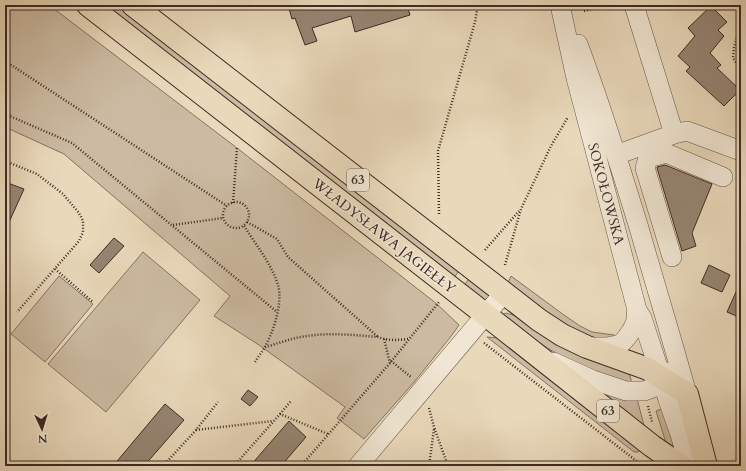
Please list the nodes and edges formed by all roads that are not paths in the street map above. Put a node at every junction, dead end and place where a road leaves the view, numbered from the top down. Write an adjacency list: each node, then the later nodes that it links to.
1 (88, 5): 14 (main road, WŁADYSŁAWA JAGIEŁŁY / 63)
2 (133, 5): 12 (main road, WŁADYSŁAWA JAGIEŁŁY / 63)
3 (560, 5): 13 (street, SOKOŁOWSKA)
4 (564, 5): 9 (street, SOKOŁOWSKA)
5 (634, 5): 6 (street)
6 (674, 134): 7 (street); 8 (street)
7 (652, 150): 9 (street); 10 (street); 11 (street)
8 (741, 151)
9 (616, 155): 16 (street, SOKOŁOWSKA)
10 (723, 177)
11 (672, 256)
12 (504, 293): 14 (street); 15 (main road, WŁADYSŁAWA JAGIEŁŁY / 63)
13 (637, 310): 15 (street, WŁADYSŁAWA JAGIEŁŁY); 18 (street, SOKOŁOWSKA)
14 (486, 315): 17 (main road, WŁADYSŁAWA JAGIEŁŁY / 63); 20 (street)
15 (587, 347): 18 (main road, WŁADYSŁAWA JAGIEŁŁY / 63)
16 (676, 353): 18 (street); 19 (street, SOKOŁOWSKA)
17 (535, 354): 18 (street); 21 (main road, WŁADYSŁAWA JAGIEŁŁY / 63)
18 (662, 379): 19 (main road, WŁADYSŁAWA JAGIEŁŁY / 63); 22 (street, SOKOŁOWSKA)
19 (687, 394): 23 (main road, SOKOŁOWSKA)
20 (358, 466)
21 (681, 466)
22 (689, 466)
23 (706, 466)

